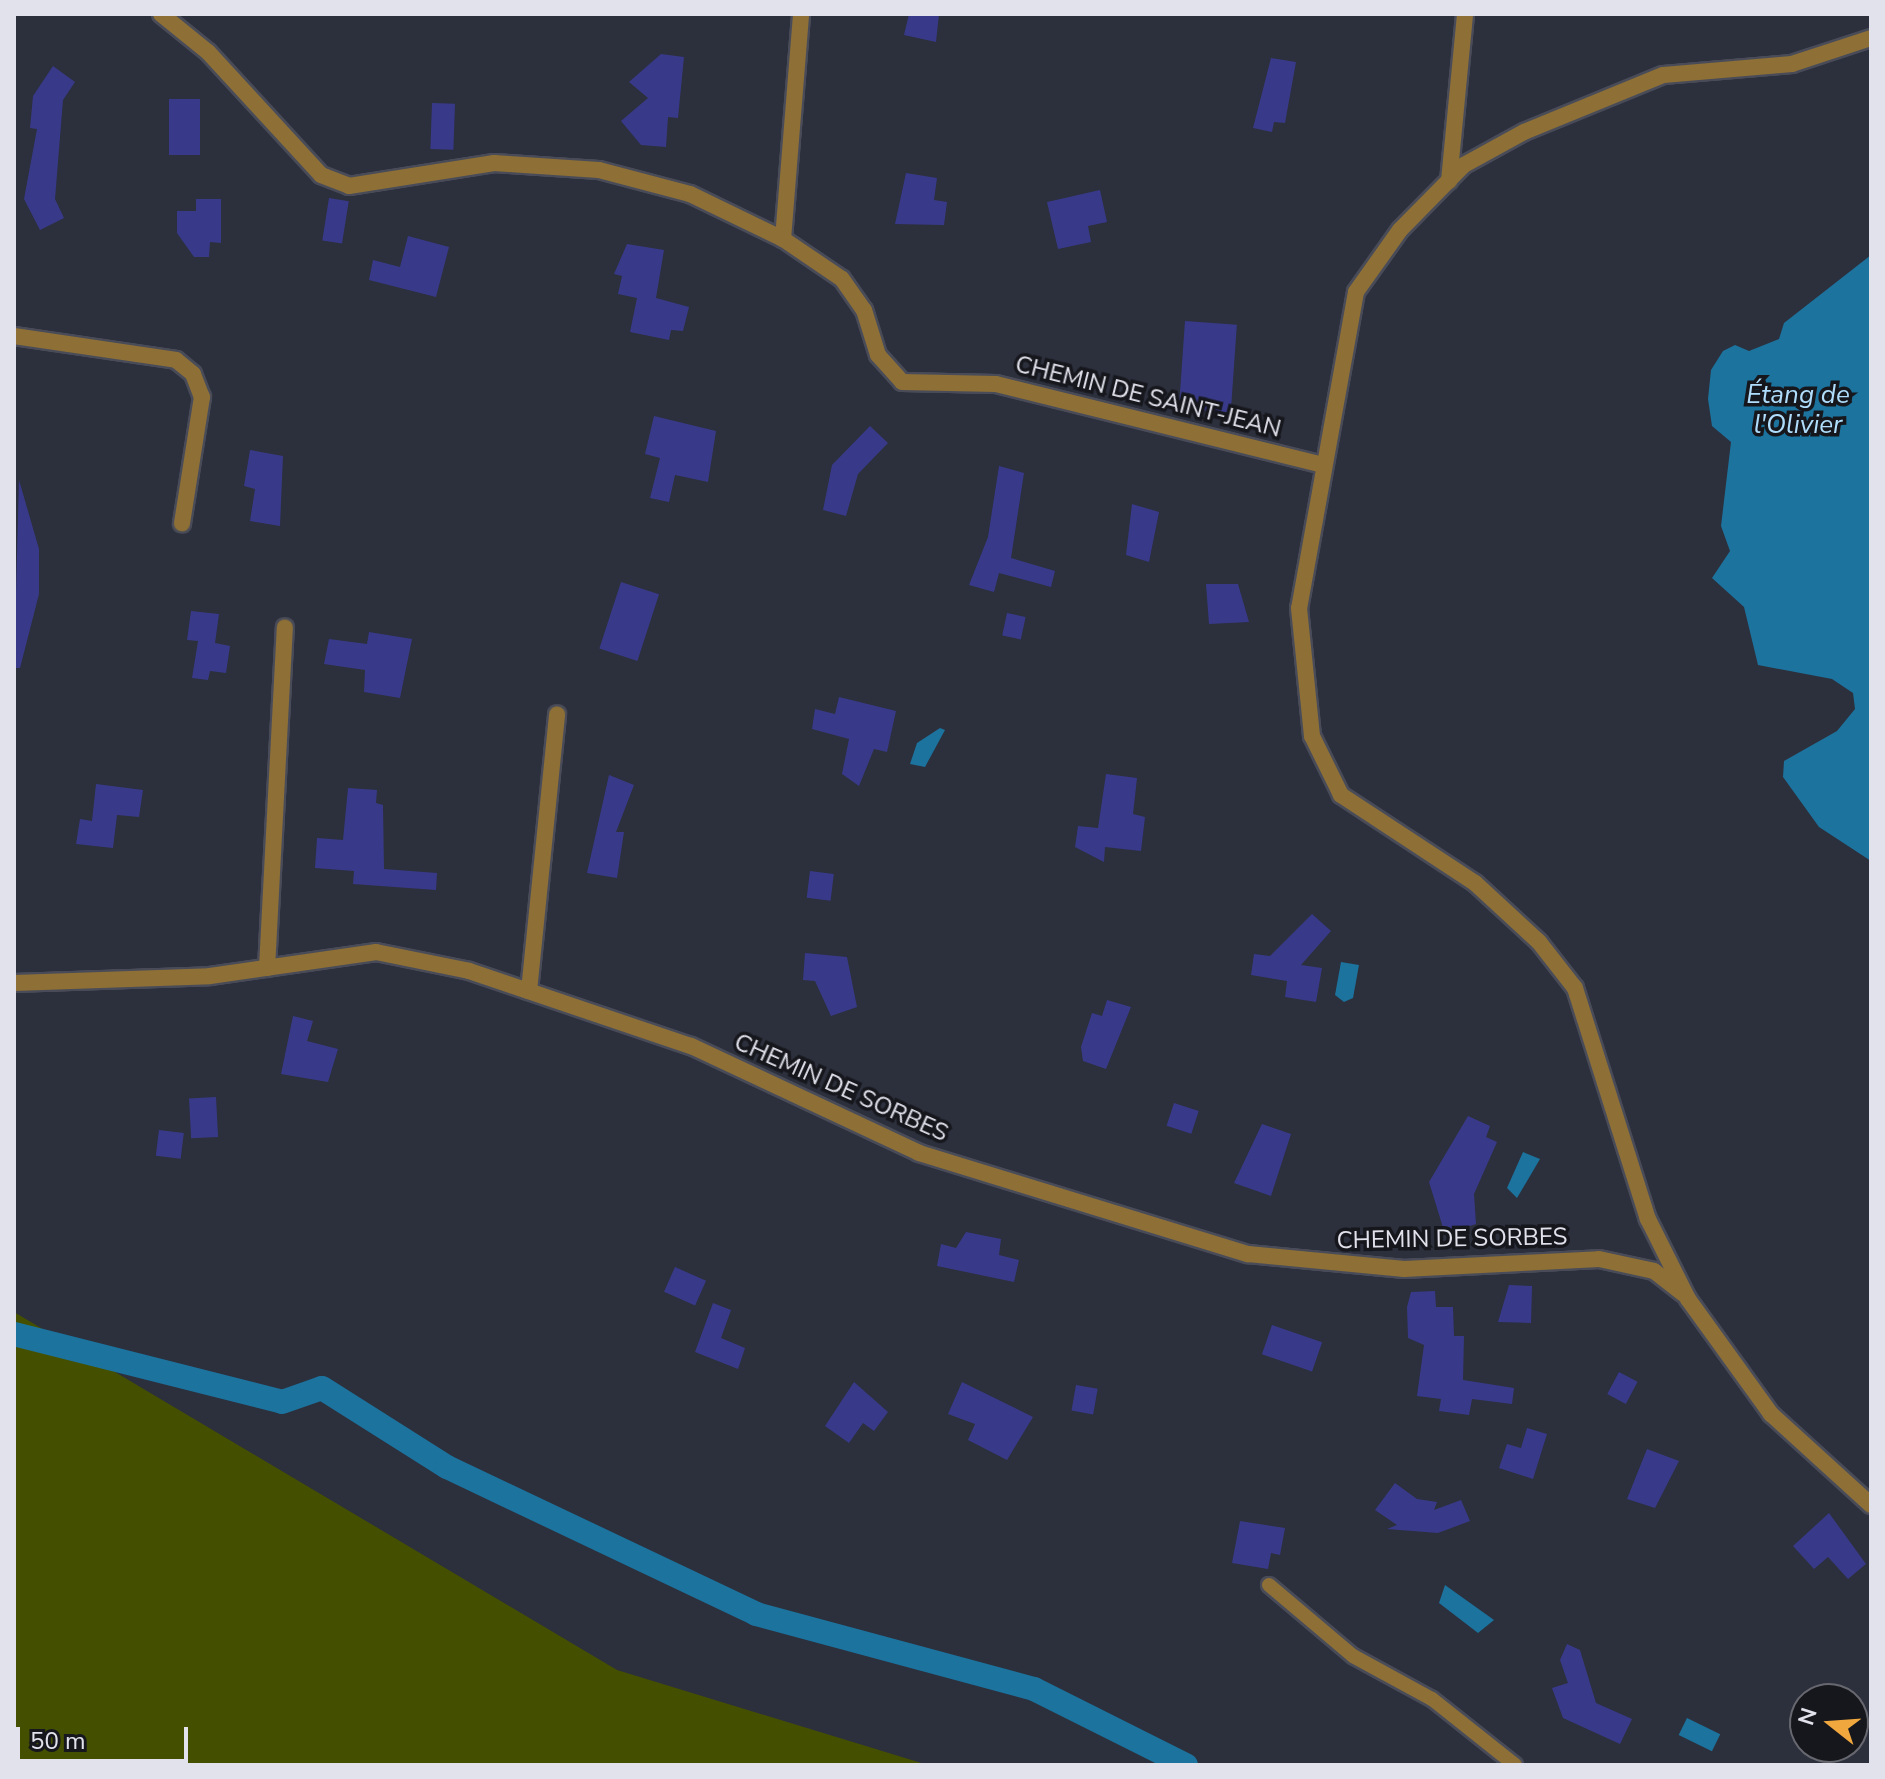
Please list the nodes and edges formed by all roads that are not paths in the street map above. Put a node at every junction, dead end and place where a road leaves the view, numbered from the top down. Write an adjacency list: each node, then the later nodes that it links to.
1 (161, 14): 6 (street, CHEMIN DE SAINT-JEAN)
2 (801, 14): 6 (street)
3 (1465, 14): 5 (street)
4 (1871, 38): 5 (street)
5 (1449, 181): 8 (street)
6 (783, 239): 8 (street, CHEMIN DE SAINT-JEAN)
7 (14, 336): 9 (street)
8 (1323, 465): 15 (street)
9 (182, 523)
10 (285, 627): 12 (street)
11 (557, 714): 14 (street)
12 (267, 968): 13 (street, CHEMIN DE SORBES); 14 (street, CHEMIN DE SORBES)
13 (14, 983)
14 (529, 991): 15 (street, CHEMIN DE SORBES)
15 (1688, 1299): 16 (street)
16 (1871, 1505)
17 (1269, 1585): 18 (lane)
18 (1515, 1765)

